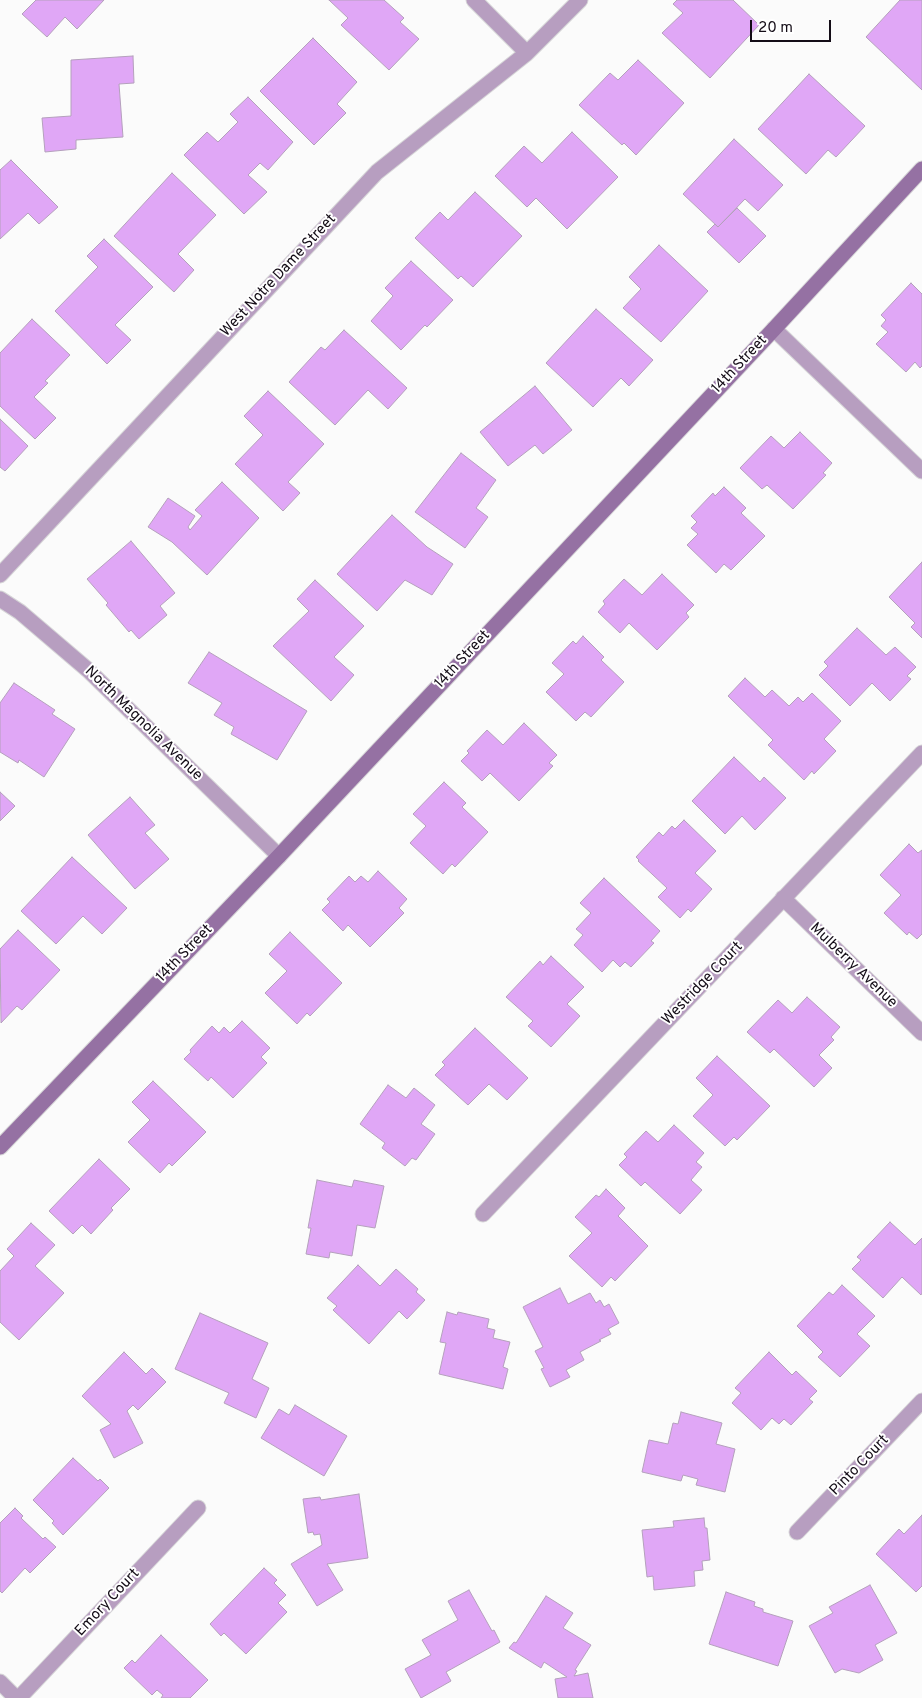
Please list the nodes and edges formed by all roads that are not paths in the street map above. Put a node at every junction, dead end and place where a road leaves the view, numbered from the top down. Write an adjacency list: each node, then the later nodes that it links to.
1 (474, 0): 3 (street)
2 (580, 0): 3 (street, West Notre Dame Street)
3 (527, 54): 7 (street, West Notre Dame Street)
4 (922, 169): 5 (street, 14th Street)
5 (774, 329): 6 (street); 10 (street, 14th Street)
6 (922, 471)
7 (0, 575)
8 (0, 600): 10 (street, North Magnolia Avenue)
9 (922, 753): 11 (street, Westridge Court)
10 (279, 856): 13 (street, 14th Street)
11 (783, 898): 12 (street, Mulberry Avenue); 14 (street, Westridge Court)
12 (922, 1033)
13 (0, 1147)
14 (483, 1214)
15 (922, 1401): 17 (street, Pinto Court)
16 (198, 1508): 19 (street, Emory Court)
17 (797, 1532)
18 (0, 1682): 19 (street)
19 (17, 1698)

